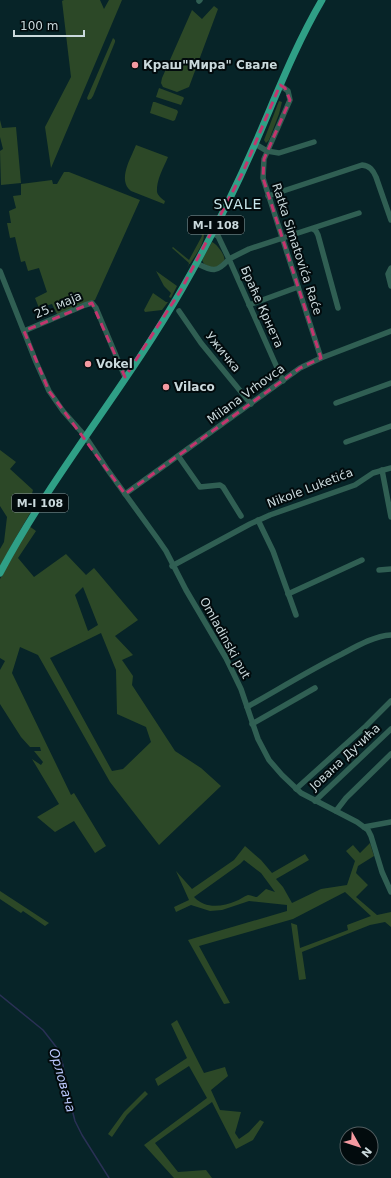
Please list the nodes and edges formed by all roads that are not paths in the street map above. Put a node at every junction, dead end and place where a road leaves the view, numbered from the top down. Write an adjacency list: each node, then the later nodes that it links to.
1 (322, 0): 2 (main road, M-I 108)
2 (280, 85): 4 (main road, M-I 108); 5 (street, Ratka Simatovića Raće)
3 (314, 142): 5 (street)
4 (255, 144): 5 (street); 10 (main road, M-I 108)
5 (267, 151): 6 (street, Ratka Simatovića Raće)
6 (268, 196): 8 (street); 11 (street, Ratka Simatovića Raće)
7 (359, 213): 9 (street, Браће Крнета)
8 (391, 220)
9 (313, 229): 11 (street, Браће Крнета); 19 (street)
10 (212, 233): 12 (street); 13 (main road, M-I 108)
11 (282, 238): 12 (street, Браће Крнета); 17 (street, Ratka Simatovića Raće)
12 (229, 259): 13 (street); 18 (street, Браће Крнета)
13 (196, 263): 24 (main road, M-I 108)
14 (391, 268): 16 (street)
15 (0, 271): 21 (street, 25. маја)
16 (391, 286)
17 (298, 287): 18 (street); 23 (street, Ratka Simatovića Raće)
18 (249, 305): 25 (street, Браће Крнета)
19 (338, 308)
20 (179, 311): 28 (street, Ужичка)
21 (24, 331): 24 (street, 25. маја); 30 (street, 25. маја)
22 (391, 331): 23 (street, Milana Vrhovca)
23 (321, 358): 25 (street, Milana Vrhovca)
24 (125, 378): 30 (main road, M-I 108)
25 (283, 381): 28 (street, Milana Vrhovca)
26 (391, 384): 27 (street)
27 (336, 403)
28 (251, 404): 32 (street, Milana Vrhovca)
29 (391, 426): 31 (street)
30 (85, 436): 35 (street, Omladinski put); 43 (main road, M-I 108)
31 (346, 442)
32 (179, 457): 35 (street, Milana Vrhovca); 36 (street)
33 (391, 468): 34 (street, Nikole Luketića)
34 (382, 470): 37 (street); 38 (street, Nikole Luketića)
35 (125, 494): 40 (street, Omladinski put)
36 (241, 516)
37 (391, 517)
38 (258, 520): 40 (street, Nikole Luketića); 44 (street, Nikole Luketića)
39 (362, 560): 44 (street)
40 (172, 566): 49 (street, Omladinski put)
41 (391, 569): 42 (street)
42 (379, 570)
43 (0, 573)
44 (288, 594): 45 (street, Nikole Luketića)
45 (296, 615)
46 (391, 635): 49 (street)
47 (315, 688): 50 (street)
48 (391, 701): 53 (street)
49 (247, 707): 50 (street, Omladinski put)
50 (252, 724): 53 (street, Omladinski put)
51 (391, 729): 54 (street, Јована Дучића)
52 (391, 754): 55 (street)
53 (296, 789): 54 (street, Omladinski put)
54 (315, 800): 55 (street, Omladinski put)
55 (336, 811): 57 (street, Omladinski put)
56 (391, 822): 57 (street)
57 (364, 827): 58 (street)
58 (391, 892)

